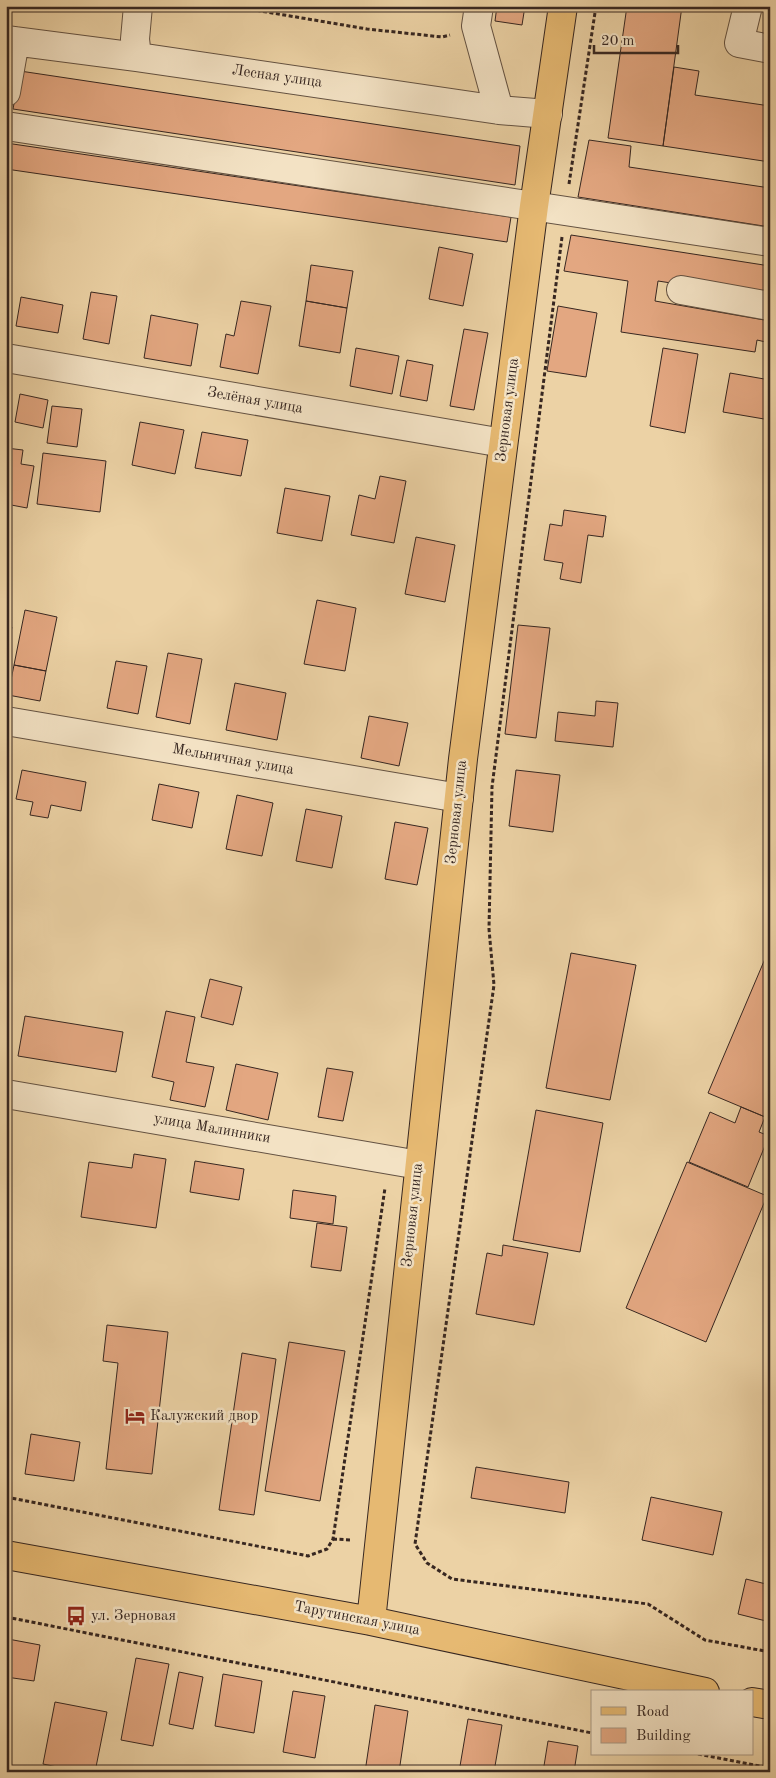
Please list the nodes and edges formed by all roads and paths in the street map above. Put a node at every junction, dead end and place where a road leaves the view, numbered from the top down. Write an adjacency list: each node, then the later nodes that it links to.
1 (138, 6): 9 (street)
2 (230, 6): 6 (path)
3 (563, 6): 12 (main road, Зерновая улица)
4 (596, 6): 15 (path)
5 (748, 6): 8 (street)
6 (477, 16): 11 (street)
7 (11, 41): 9 (street, Лесная улица); 10 (street)
8 (770, 50)
9 (137, 57): 11 (street, Лесная улица)
10 (6, 92)
11 (499, 110): 12 (street, Лесная улица)
12 (548, 114): 14 (main road, Зерновая улица)
13 (6, 126): 14 (street)
14 (534, 206): 15 (street); 20 (main road, Зерновая улица)
15 (565, 211): 16 (street); 30 (path)
16 (770, 242)
17 (681, 290): 18 (street)
18 (770, 306)
19 (6, 358): 20 (street, Зелёная улица)
20 (503, 443): 22 (main road, Зерновая улица)
21 (6, 721): 22 (street, Мельничная улица)
22 (459, 798): 25 (main road, Зерновая улица)
23 (6, 1094): 24 (street, улица Малинники)
24 (389, 1160): 25 (street, улица Малинники); 26 (path)
25 (419, 1165): 29 (main road, Зерновая улица)
26 (6, 1497)
27 (6, 1555): 29 (main road, Тарутинская улица)
28 (6, 1617): 34 (path)
29 (371, 1621): 31 (main road, Тарутинская улица)
30 (770, 1652)
31 (696, 1690)
32 (754, 1702): 33 (main road)
33 (770, 1706)
34 (591, 1733)
35 (708, 1756): 36 (path)
36 (770, 1768)

